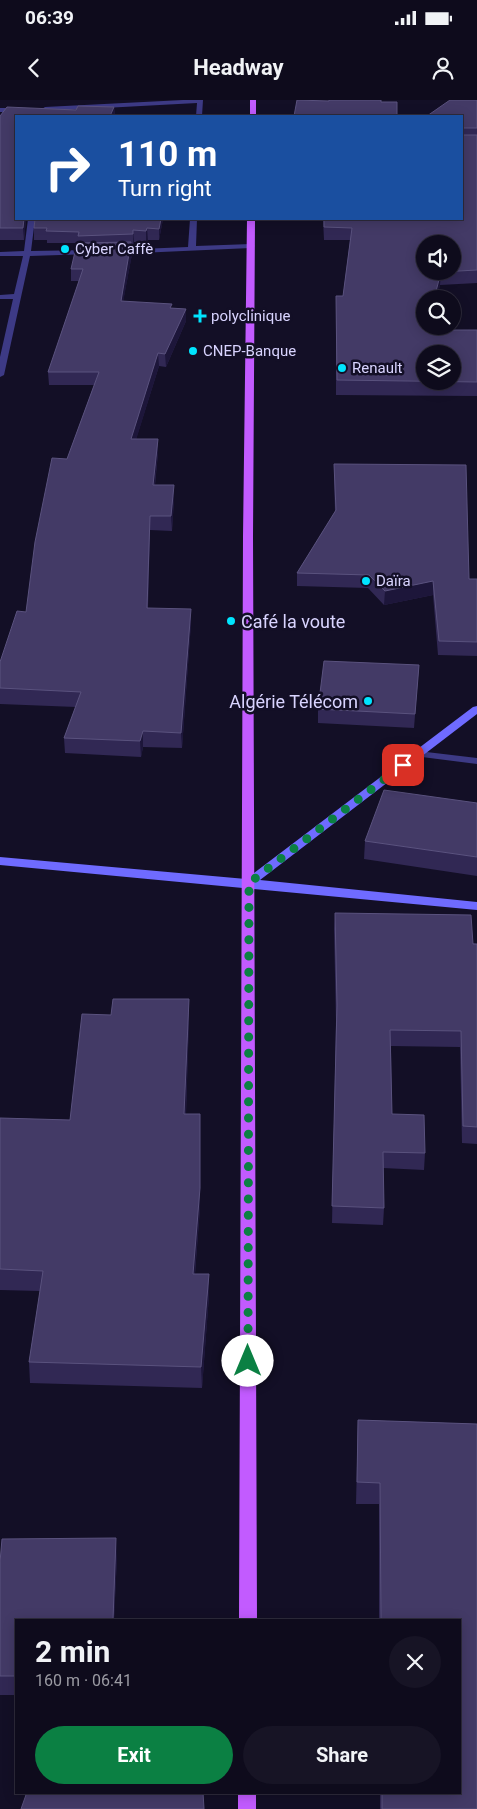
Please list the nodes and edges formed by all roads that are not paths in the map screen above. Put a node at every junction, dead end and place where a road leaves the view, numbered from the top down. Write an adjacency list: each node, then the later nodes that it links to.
1 (253, 100): 9 (main road)
2 (200, 101): 5 (street); 8 (street)
3 (27, 109): 6 (street)
4 (36, 109): 5 (street)
5 (45, 109): 7 (street)
6 (0, 110)
7 (44, 115)
8 (199, 115)
9 (252, 115)
10 (31, 220): 18 (street)
11 (193, 220): 14 (street)
12 (251, 220): 13 (main road)
13 (251, 246): 14 (street); 26 (main road)
14 (192, 248): 16 (street)
15 (96, 252): 18 (street)
16 (106, 252)
17 (0, 254): 18 (street)
18 (27, 254): 19 (street)
19 (18, 296): 20 (street); 21 (street)
20 (0, 297)
21 (0, 375)
22 (477, 709): 23 (street)
23 (418, 754): 24 (street); 26 (street)
24 (477, 761)
25 (0, 861): 26 (street)
26 (249, 883): 27 (street); 28 (main road)
27 (477, 906)
28 (248, 1619)
29 (247, 1794): 30 (main road)
30 (247, 1809)

